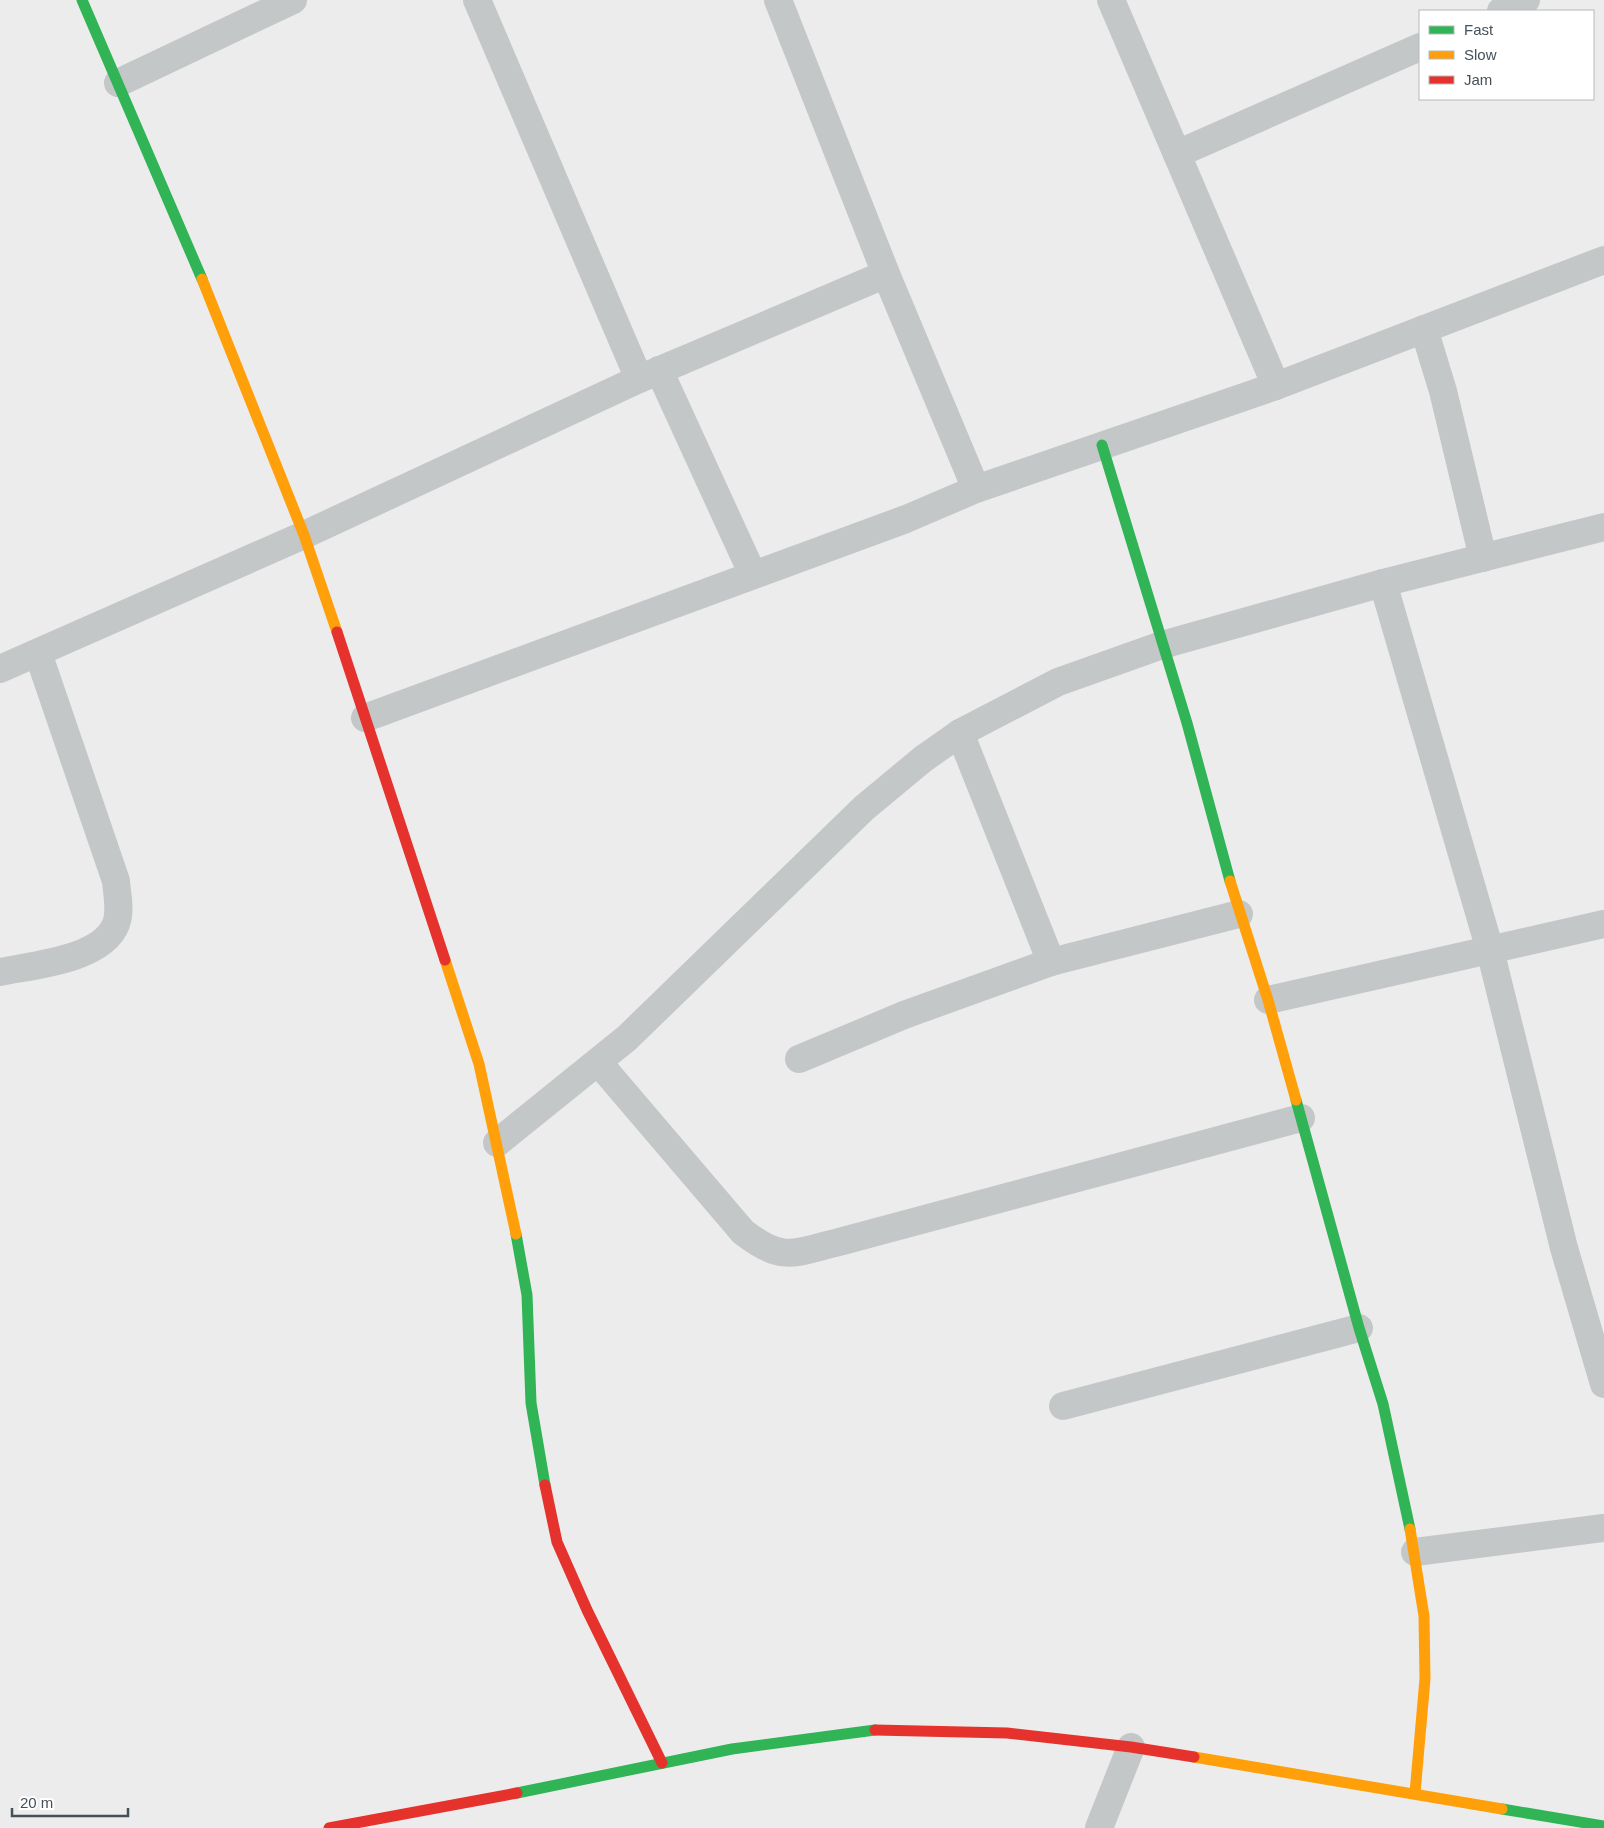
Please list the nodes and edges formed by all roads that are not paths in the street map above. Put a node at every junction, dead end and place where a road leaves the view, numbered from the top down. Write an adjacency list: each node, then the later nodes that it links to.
1 (82, 0): 9 (street)
2 (293, 0): 9 (street)
3 (477, 0): 14 (street)
4 (778, 0): 12 (street)
5 (1111, 0): 10 (street)
6 (1526, 0): 7 (street)
7 (1503, 10)
8 (1419, 47): 10 (street)
9 (118, 83): 19 (street)
10 (1177, 154): 15 (street)
11 (1604, 260): 13 (street)
12 (886, 274): 14 (street); 17 (street)
13 (1424, 329): 15 (street); 20 (street)
14 (649, 374): 19 (street); 21 (street)
15 (1276, 386): 16 (street)
16 (1102, 445): 17 (street); 23 (street)
17 (976, 488): 21 (street)
18 (1604, 527): 20 (street)
19 (304, 534): 24 (street); 26 (street)
20 (1483, 558): 22 (street)
21 (753, 575): 26 (street)
22 (1383, 583): 23 (street); 30 (street)
23 (1162, 645): 27 (street); 28 (street)
24 (38, 652): 25 (street); 32 (street)
25 (0, 670)
26 (364, 718): 37 (street)
27 (960, 733): 31 (street); 35 (street)
28 (1239, 914): 31 (street); 33 (street)
29 (1604, 924): 30 (street)
30 (1490, 950): 33 (street); 39 (street)
31 (1051, 962): 34 (street)
32 (0, 972)
33 (1268, 1000): 36 (street)
34 (799, 1059)
35 (598, 1062): 36 (street); 37 (street)
36 (1301, 1118): 38 (street)
37 (497, 1144): 44 (street)
38 (1359, 1328): 40 (street); 42 (street)
39 (1604, 1384)
40 (1063, 1406)
41 (1604, 1528): 42 (street)
42 (1415, 1552): 45 (street)
43 (1131, 1747): 44 (street); 45 (street); 49 (street)
44 (662, 1763): 48 (street)
45 (1415, 1793): 46 (street)
46 (1543, 1822): 47 (street)
47 (1604, 1826)
48 (329, 1828)
49 (1098, 1828)

